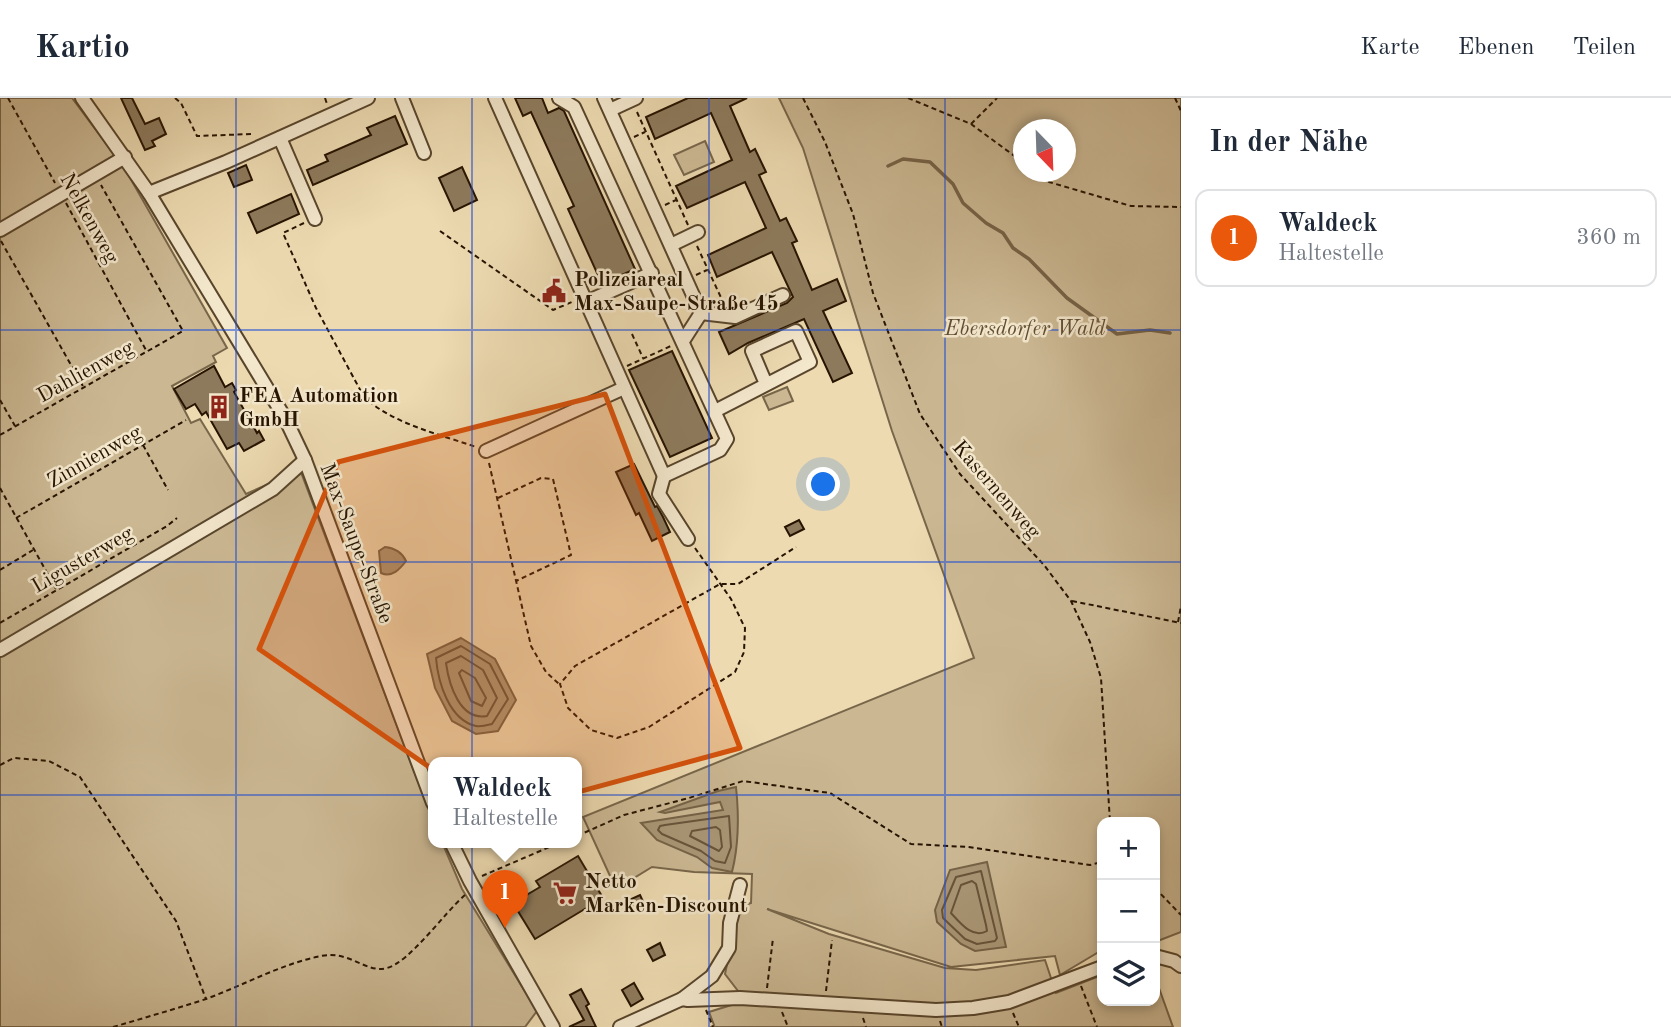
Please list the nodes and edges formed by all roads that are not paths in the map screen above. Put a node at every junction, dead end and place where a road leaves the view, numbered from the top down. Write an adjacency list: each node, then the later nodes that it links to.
1 (82, 98): 10 (street, Max-Saupe-Straße)
2 (368, 98): 8 (street)
3 (402, 98): 9 (street)
4 (495, 98): 18 (street)
5 (559, 98): 16 (street)
6 (634, 99): 7 (street)
7 (607, 104): 15 (street)
8 (280, 138): 11 (street); 12 (street)
9 (424, 153)
10 (125, 157): 11 (street, Max-Saupe-Straße); 13 (street)
11 (149, 193): 25 (street, Max-Saupe-Straße)
12 (315, 219)
13 (0, 230)
14 (695, 234): 15 (street)
15 (671, 245): 19 (street)
16 (652, 273): 18 (street); 20 (street)
17 (783, 295): 19 (street)
18 (586, 302): 22 (street)
19 (701, 313): 20 (street)
20 (683, 341): 23 (street)
21 (766, 384): 21 (street); 23 (street)
22 (624, 387): 24 (street); 26 (street)
23 (715, 411): 26 (street)
24 (486, 451)
25 (305, 460): 28 (street); 29 (street, Max-Saupe-Straße)
26 (664, 475): 27 (street)
27 (688, 539)
28 (0, 650)
29 (428, 790)
30 (454, 848): 36 (street)
31 (740, 885): 35 (street)
32 (1160, 957): 33 (street)
33 (1181, 965)
34 (1097, 969): 35 (street)
35 (682, 999): 37 (street)
36 (553, 1027)
37 (620, 1027)

